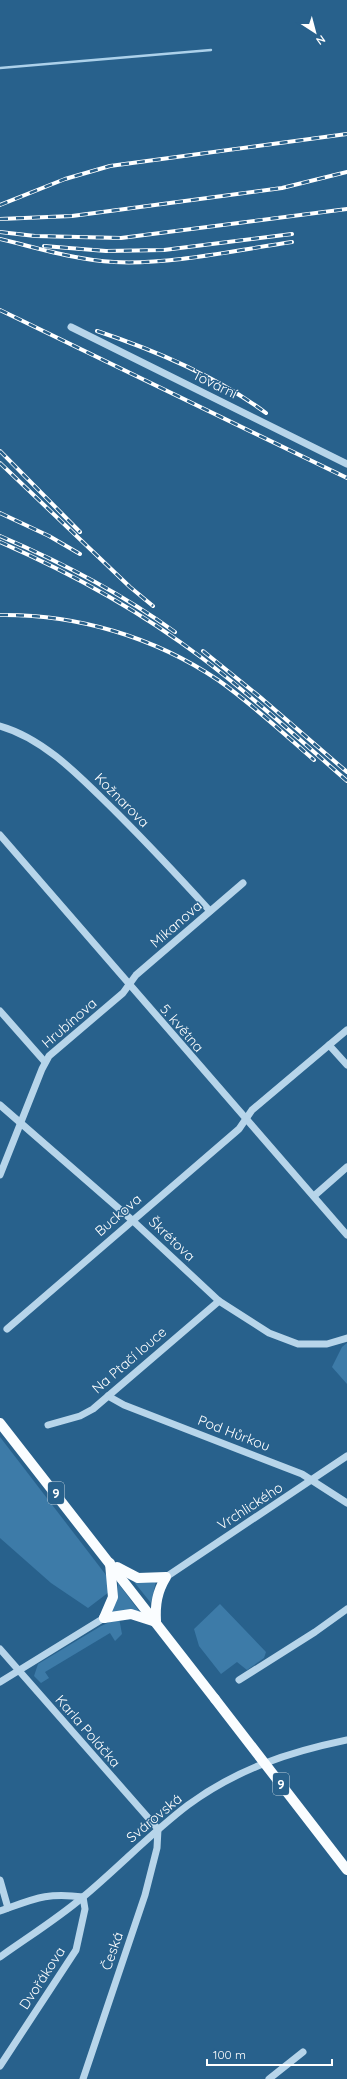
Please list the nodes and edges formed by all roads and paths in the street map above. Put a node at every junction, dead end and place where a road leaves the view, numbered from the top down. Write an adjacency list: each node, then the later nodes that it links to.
1 (71, 327): 2 (street, Tovární)
2 (347, 464)
3 (0, 726): 7 (street, Kožnarova)
4 (0, 835): 5 (street, 5. května)
5 (3, 844): 8 (street, 5. května)
6 (243, 883): 7 (street, Mikanova)
7 (210, 911): 8 (street, Mikanova)
8 (129, 986): 12 (street, Hrubínova); 15 (street, 5. května)
9 (0, 1011): 12 (street)
10 (347, 1030): 11 (street, Buckova)
11 (329, 1045): 13 (street); 15 (street, Buckova)
12 (45, 1062): 16 (street, Hrubínova)
13 (347, 1065)
14 (0, 1105): 16 (street, Škrétova)
15 (245, 1119): 19 (street, 5. května); 20 (street, Buckova)
16 (21, 1124): 18 (street, Hrubínova); 20 (street, Škrétova)
17 (347, 1168): 19 (street)
18 (0, 1175)
19 (314, 1196): 21 (street, 5. května)
20 (132, 1220): 22 (street, Škrétova); 23 (street, Buckova)
21 (347, 1235)
22 (219, 1301): 24 (street, Škrétova); 25 (street, Na Ptačí louce)
23 (7, 1329)
24 (347, 1338)
25 (108, 1396): 27 (street, Na Ptačí louce); 29 (street, Pod Hůrkou)
26 (0, 1423): 31 (main road, 9)
27 (48, 1424)
28 (347, 1456): 29 (street, Vrchlického)
29 (313, 1480): 30 (street, Pod Hůrkou); 32 (street, Vrchlického)
30 (347, 1503)
31 (110, 1563): 32 (main road); 34 (main road); 35 (main road, 9)
32 (166, 1577): 35 (main road)
33 (347, 1609): 38 (street)
34 (104, 1618): 35 (main road); 37 (street)
35 (156, 1622): 42 (main road, 9, bridge)
36 (0, 1649): 37 (street, Karla Poláčka)
37 (19, 1670): 39 (street); 41 (street, Karla Poláčka)
38 (239, 1680)
39 (0, 1682)
40 (347, 1740): 41 (street, Svárovská)
41 (158, 1829): 44 (street, Svárovská); 50 (street, Česká)
42 (347, 1870)
43 (0, 1880): 45 (street)
44 (83, 1897): 45 (street); 47 (street, Svárovská); 49 (street, Dvořákova)
45 (8, 1908): 46 (street)
46 (0, 1911)
47 (0, 1957)
48 (303, 2052): 51 (street)
49 (0, 2066)
50 (83, 2079)
51 (269, 2079)

